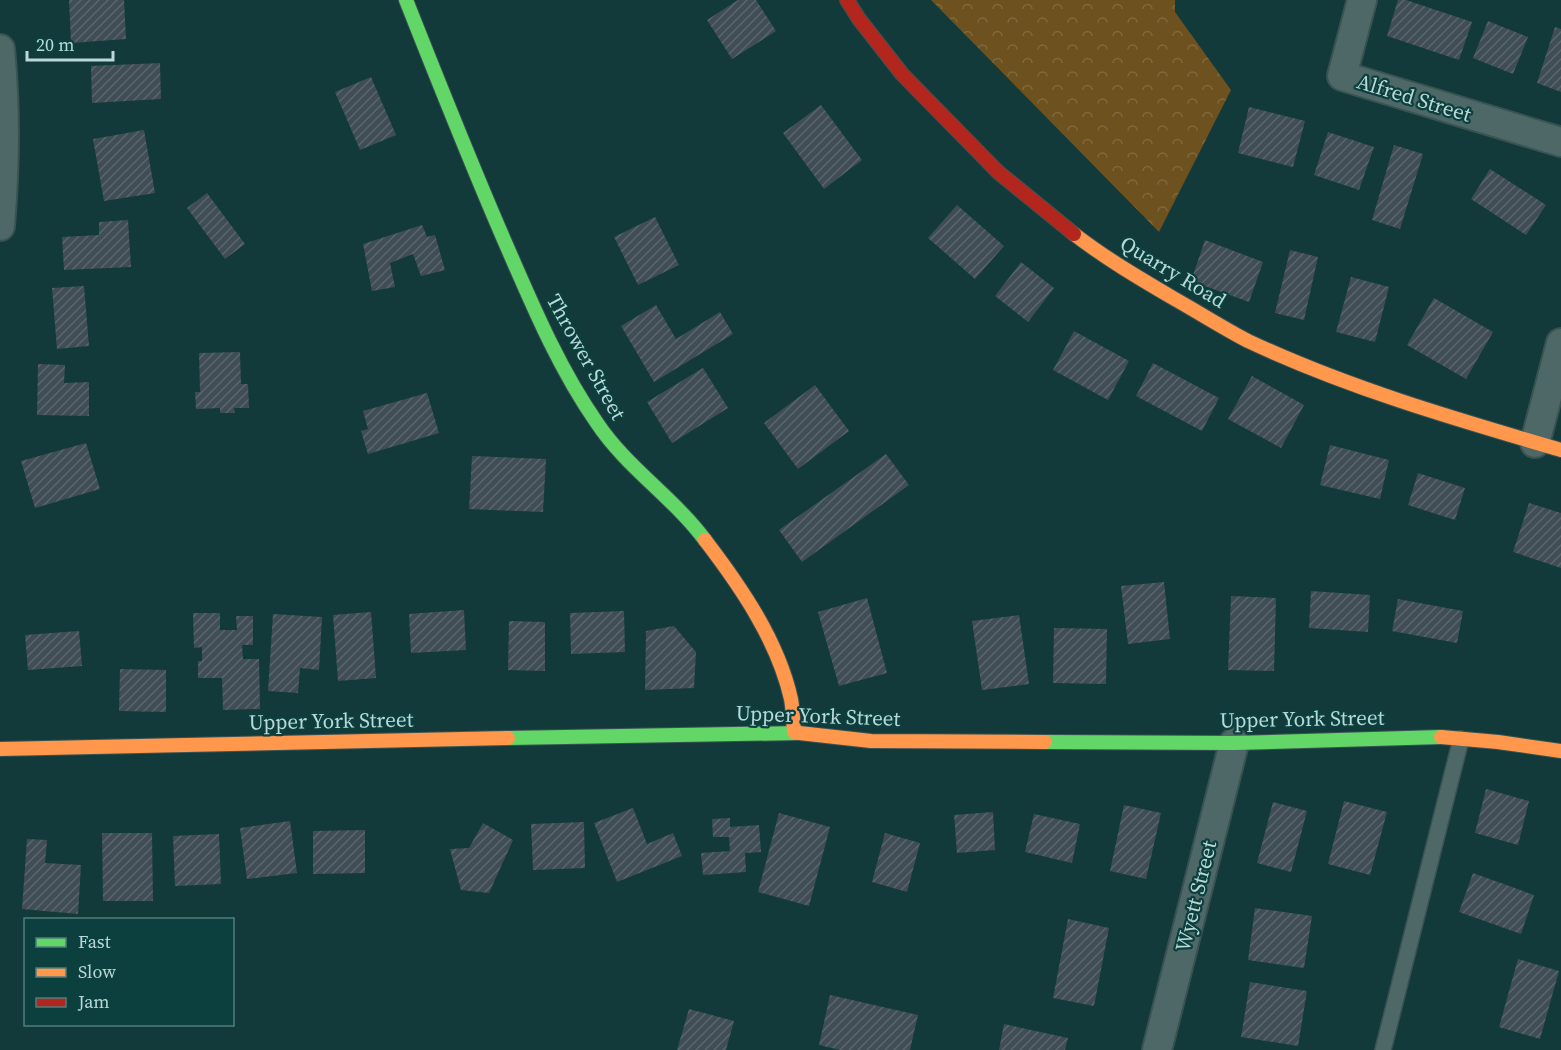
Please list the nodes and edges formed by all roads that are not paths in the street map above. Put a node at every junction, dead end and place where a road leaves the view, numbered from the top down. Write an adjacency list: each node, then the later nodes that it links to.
1 (405, 0): 9 (street, Thrower Street)
2 (847, 0): 8 (street, Quarry Road)
3 (1362, 0): 5 (street, Alfred Street)
4 (0, 49): 6 (street)
5 (1561, 142)
6 (0, 226)
7 (1561, 343): 8 (street)
8 (1548, 447)
9 (794, 732): 11 (street, Upper York Street); 12 (street, Upper York Street)
10 (1461, 739): 11 (street, Upper York Street); 13 (street, Upper York Street); 15 (lane)
11 (1234, 742): 14 (street, Wyett Street)
12 (0, 749)
13 (1561, 751)
14 (1157, 1050)
15 (1383, 1050)

